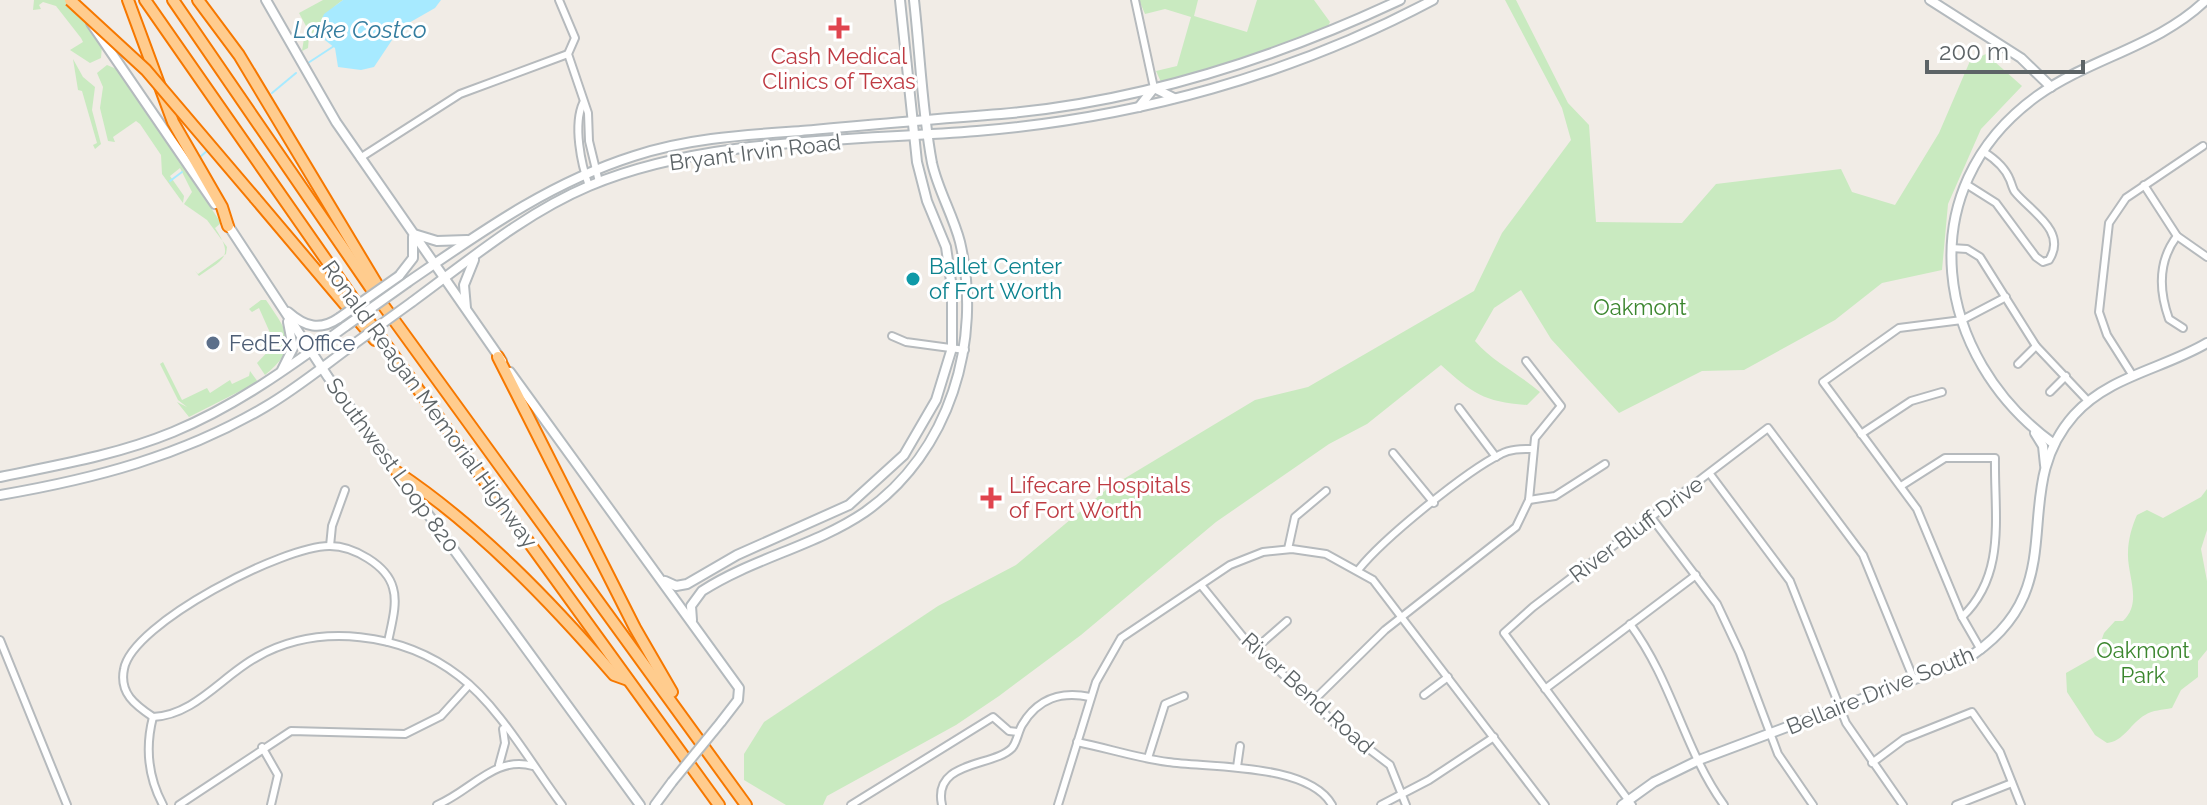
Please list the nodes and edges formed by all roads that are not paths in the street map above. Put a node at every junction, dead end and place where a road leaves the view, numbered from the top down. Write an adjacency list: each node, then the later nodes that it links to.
1 (72, 0): 40 (main road, Southwest Loop 820); 89 (highway, bridge)
2 (128, 0): 40 (highway)
3 (145, 0): 89 (highway, Ronald Reagan Memorial Highway)
4 (173, 0): 54 (highway, Ronald Reagan Memorial Highway)
5 (198, 0): 54 (highway)
6 (266, 0): 34 (main road)
7 (559, 0): 15 (street)
8 (900, 0): 26 (main road)
9 (914, 0): 25 (main road)
10 (1135, 0): 19 (street)
11 (1400, 0): 16 (main road, Bryant Irvin Road)
12 (1433, 0): 20 (main road, Bryant Irvin Road)
13 (1930, 0): 18 (main road)
14 (2206, 0): 18 (main road)
15 (568, 54): 22 (street); 34 (street)
16 (1229, 68): 17 (main road, Bryant Irvin Road); 20 (main road)
17 (1197, 78): 19 (main road, Bryant Irvin Road); 20 (main road)
18 (2051, 87): 33 (main road)
19 (1154, 88): 21 (main road); 23 (main road); 24 (main road, Bryant Irvin Road)
20 (1215, 88): 21 (main road, Bryant Irvin Road)
21 (1175, 99): 23 (main road, Bryant Irvin Road)
22 (583, 103): 30 (street); 31 (street)
23 (1138, 107): 27 (main road, Bryant Irvin Road)
24 (1037, 109): 25 (main road, Bryant Irvin Road); 27 (main road)
25 (927, 119): 26 (main road, Bryant Irvin Road); 28 (main road)
26 (913, 120): 29 (main road); 35 (main road, Bryant Irvin Road)
27 (1040, 125): 28 (main road, Bryant Irvin Road)
28 (929, 134): 29 (main road, Bryant Irvin Road); 44 (main road)
29 (915, 135): 37 (main road, Bryant Irvin Road); 45 (main road)
30 (580, 140): 31 (street); 36 (street)
31 (589, 141): 35 (street)
32 (2203, 146): 39 (street)
33 (1984, 152): 38 (main road); 38 (street)
34 (360, 158): 41 (main road)
35 (594, 169): 36 (main road, Bryant Irvin Road); 37 (street)
36 (584, 173): 37 (street); 43 (main road, Bryant Irvin Road)
37 (594, 184): 47 (main road, Bryant Irvin Road)
38 (1966, 184): 46 (main road)
39 (2144, 185): 42 (street); 71 (street)
40 (228, 226): 52 (main road, Southwest Loop 820)
41 (412, 233): 43 (main road); 49 (main road); 57 (main road, bridge)
42 (2177, 236): 48 (street); 58 (street)
43 (468, 240): 49 (main road, Bryant Irvin Road)
44 (960, 243): 45 (main road); 63 (main road)
45 (946, 247): 62 (main road)
46 (1951, 248): 51 (street); 56 (main road)
47 (477, 256): 50 (main road, Bryant Irvin Road); 55 (main road)
48 (2207, 257)
49 (433, 265): 50 (main road); 57 (main road, Bryant Irvin Road, bridge)
50 (443, 279): 55 (main road); 68 (main road, Bryant Irvin Road, bridge)
51 (2006, 297): 56 (street); 61 (street)
52 (276, 301): 53 (main road, Southwest Loop 820); 57 (main road)
53 (287, 318): 64 (main road, Southwest Loop 820); 69 (main road)
54 (394, 318): 126 (highway, Ronald Reagan Memorial Highway)
55 (472, 320): 65 (main road)
56 (1962, 320): 76 (main road); 77 (street)
57 (342, 322): 64 (main road, Bryant Irvin Road)
58 (2183, 328)
59 (892, 336): 62 (street)
60 (2207, 343): 71 (main road, Bellaire Drive South)
61 (2036, 346): 67 (street); 70 (street)
62 (952, 348): 63 (street); 78 (main road)
63 (965, 350): 80 (main road)
64 (311, 352): 68 (main road, Southwest Loop 820); 69 (main road, Bryant Irvin Road)
65 (498, 357): 103 (main road); 126 (highway)
66 (1526, 361): 81 (street)
67 (2018, 364)
68 (321, 368): 86 (main road, Southwest Loop 820); 93 (main road, Bryant Irvin Road)
69 (279, 374): 88 (main road, Bryant Irvin Road)
70 (2066, 376): 73 (street); 74 (street)
71 (2133, 376): 74 (main road, Bellaire Drive South)
72 (1942, 392): 77 (street)
73 (2050, 392)
74 (2088, 401): 79 (main road, Bellaire Drive South)
75 (1459, 408): 83 (street)
76 (2033, 429): 79 (main road); 85 (main road)
77 (1861, 434): 90 (street)
78 (914, 441): 80 (main road); 97 (main road)
79 (2054, 444): 85 (main road, Bellaire Drive South)
80 (925, 448): 98 (main road)
81 (1532, 449): 83 (street); 94 (street)
82 (1393, 453): 95 (street)
83 (1496, 457): 95 (street)
84 (1605, 464): 94 (street)
85 (2046, 470): 113 (main road, Bellaire Drive South)
86 (397, 472): 115 (highway); 150 (main road, Southwest Loop 820)
87 (1710, 474): 96 (street, River Bluff Drive); 116 (street, River Bluff Drive); 123 (street)
88 (0, 477)
89 (482, 478): 115 (highway, Ronald Reagan Memorial Highway)
90 (1901, 486): 106 (street); 106 (street)
91 (345, 490): 99 (street)
92 (1326, 491): 100 (street)
93 (0, 495)
94 (1529, 500): 105 (street)
95 (1434, 503): 101 (street)
96 (1651, 517): 102 (street); 118 (street, River Bluff Drive)
97 (815, 523): 98 (main road); 103 (main road)
98 (818, 536): 107 (main road)
99 (330, 546): 111 (street); 124 (street)
100 (1288, 549): 101 (street); 104 (street)
101 (1359, 569): 105 (street)
102 (1696, 575): 109 (street); 128 (street)
103 (662, 579): 107 (main road)
104 (1201, 585): 112 (street, River Bend Road); 121 (street)
105 (1403, 616): 114 (street); 122 (street)
106 (1962, 617): 113 (street)
107 (692, 621): 151 (main road, bridge)
108 (1287, 621): 112 (street)
109 (1630, 624): 118 (street); 134 (street)
110 (0, 640): 143 (street)
111 (388, 642): 117 (street); 124 (street)
112 (1255, 649): 122 (street, River Bend Road)
113 (1981, 650): 116 (main road, Bellaire Drive South)
114 (1448, 677): 119 (street); 129 (street)
115 (628, 680): 152 (highway, Ronald Reagan Memorial Highway)
116 (1914, 680): 123 (main road, Bellaire Drive South)
117 (469, 685): 125 (street); 132 (street)
118 (1545, 689): 142 (street)
119 (1424, 695)
120 (1184, 696): 133 (street)
121 (1090, 697): 127 (street); 130 (street)
122 (1312, 702): 140 (street, River Bend Road)
123 (1841, 708): 128 (main road, Bellaire Drive South); 135 (street)
124 (153, 717): 144 (street)
125 (503, 726): 136 (street); 137 (street)
126 (692, 728): 153 (highway, Ronald Reagan Memorial Highway)
127 (1018, 732): 154 (street); 155 (street)
128 (1770, 734): 134 (main road, Bellaire Drive South); 162 (street)
129 (1494, 737): 140 (street); 160 (street)
130 (1077, 742): 133 (street); 156 (street)
131 (1240, 746): 138 (street)
132 (262, 747): 145 (street); 146 (street)
133 (1148, 758): 138 (street)
134 (1699, 760): 142 (main road, Bellaire Drive South); 161 (street)
135 (1872, 763): 139 (street); 163 (street)
136 (499, 765): 137 (street); 141 (street)
137 (533, 766): 149 (street)
138 (1237, 767): 157 (street)
139 (2012, 783): 164 (street); 165 (street)
140 (1403, 794): 158 (street); 159 (street, River Bend Road)
141 (456, 798): 147 (street); 148 (street)
142 (1627, 803)
143 (67, 805)
144 (163, 805)
145 (179, 805)
146 (271, 805)
147 (437, 805)
148 (460, 805)
149 (562, 805)
150 (640, 805)
151 (655, 805)
152 (719, 805)
153 (746, 805)
154 (851, 805)
155 (942, 805)
156 (1058, 805)
157 (1332, 805)
158 (1381, 805)
159 (1406, 805)
160 (1545, 805)
161 (1724, 805)
162 (1813, 805)
163 (1903, 805)
164 (1956, 805)
165 (2021, 805)

